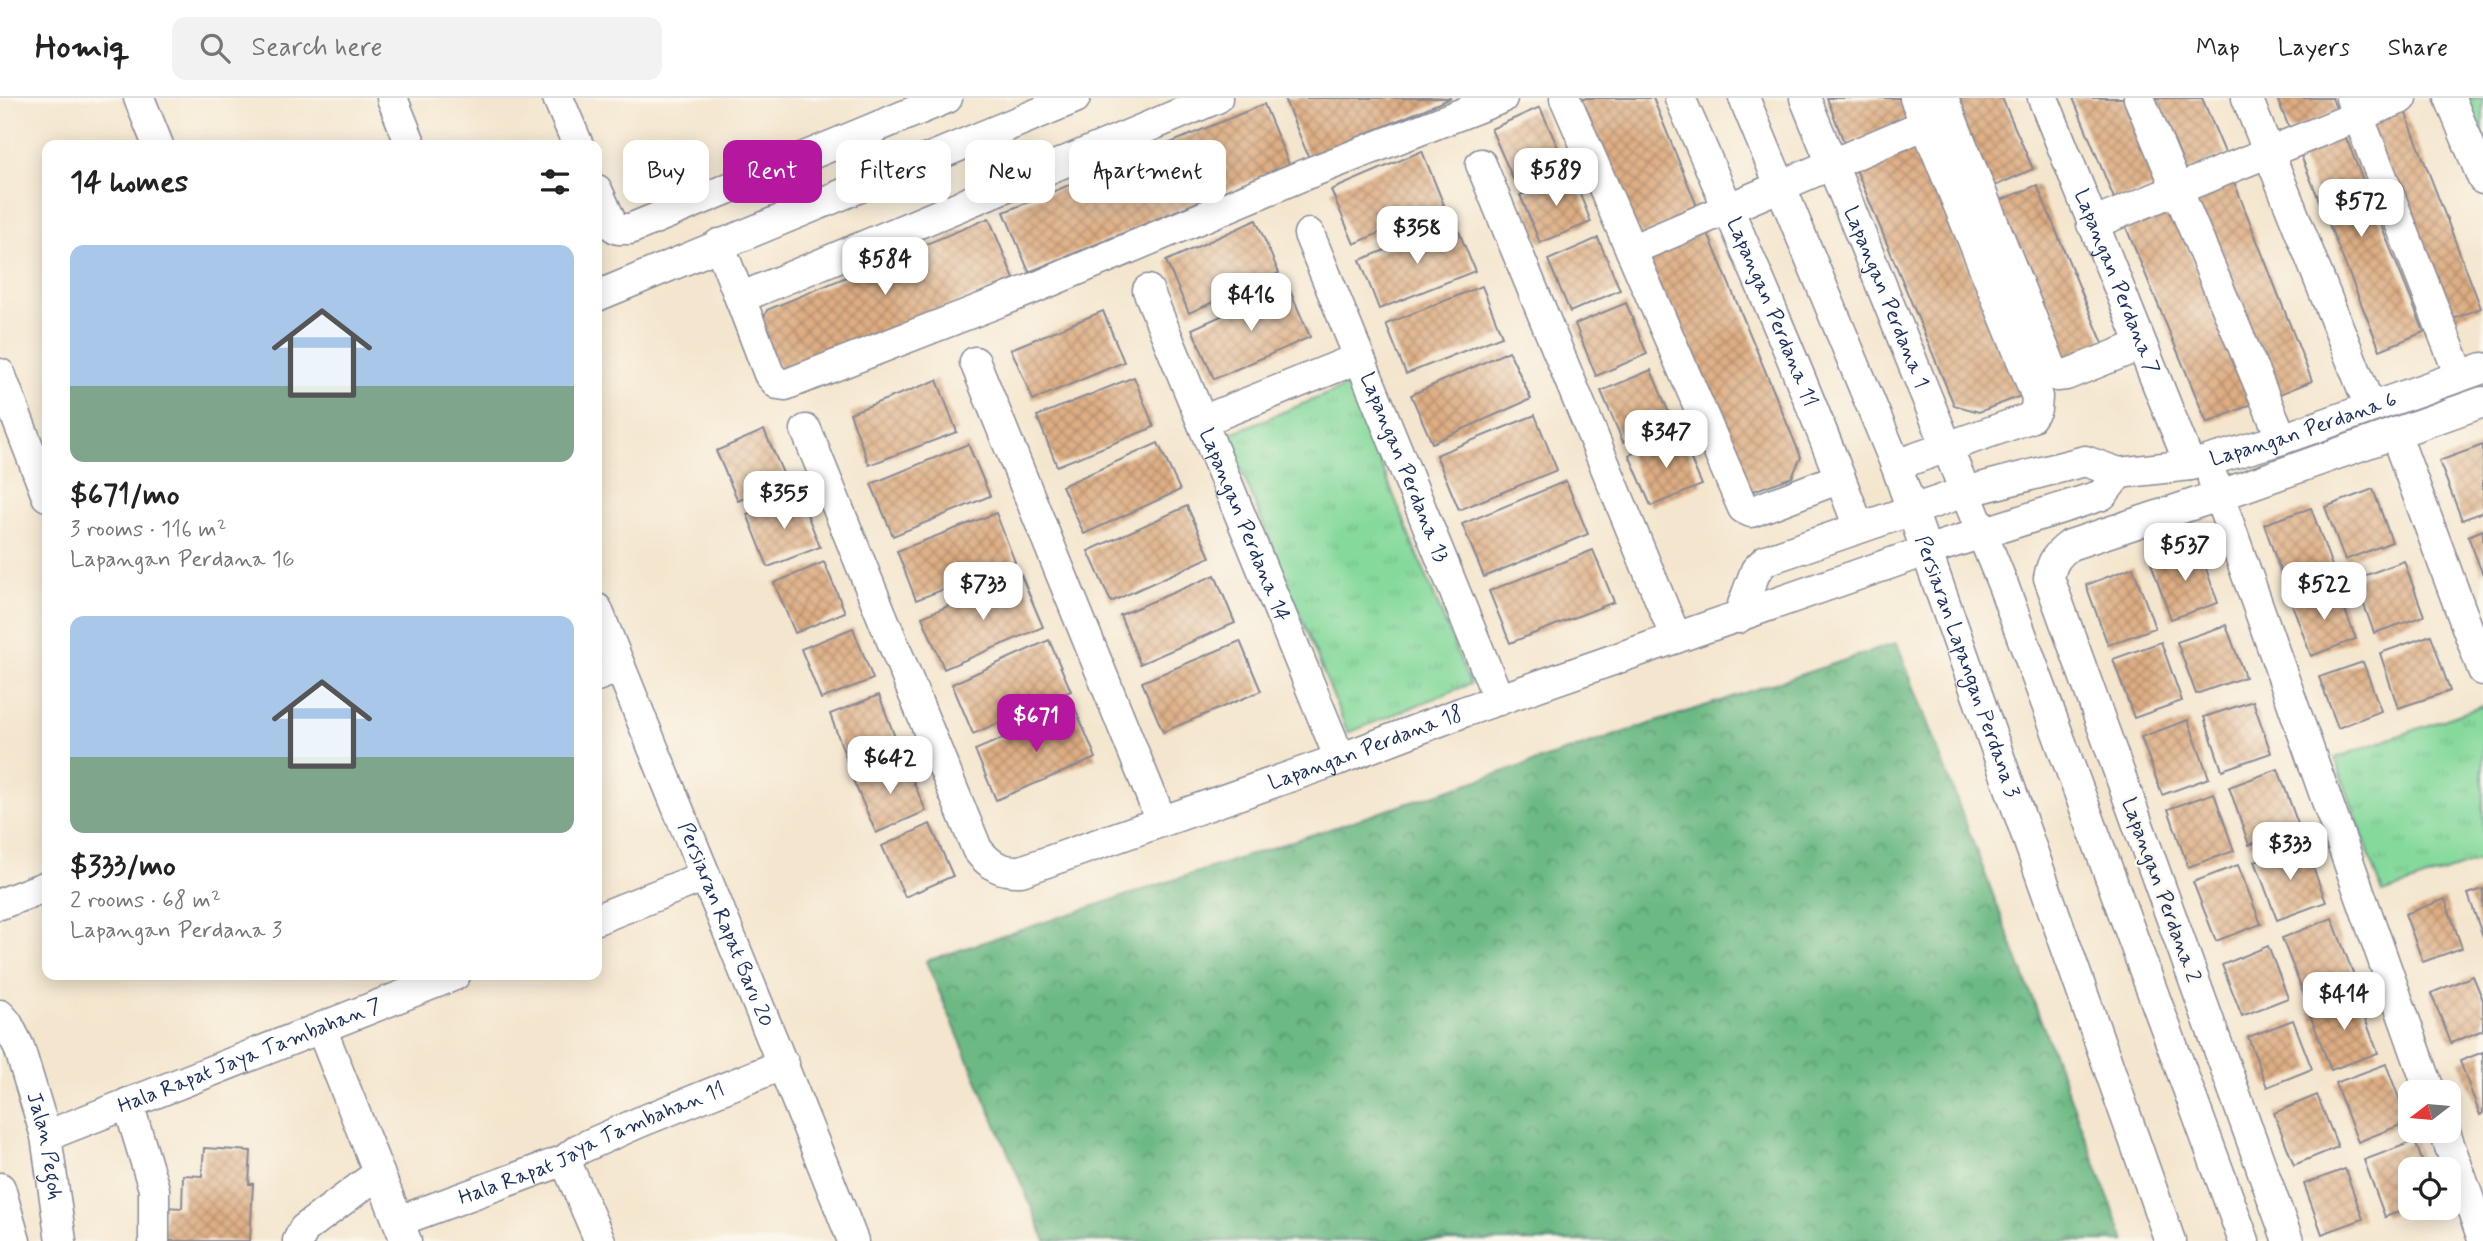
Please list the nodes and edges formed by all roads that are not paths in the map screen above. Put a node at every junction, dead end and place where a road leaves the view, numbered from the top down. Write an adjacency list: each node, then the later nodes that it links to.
1 (139, 98): 20 (street)
2 (392, 98): 21 (street)
3 (558, 98): 22 (street)
4 (947, 98): 23 (street)
5 (1217, 98): 40 (street)
6 (1502, 98): 40 (street)
7 (1565, 98): 37 (street)
8 (1680, 98): 33 (street, Lapangan Perdana 11)
9 (1744, 98): 28 (street, Persiaran Lapangan Perdana 3)
10 (1805, 98): 26 (street, Lapangan Perdana 1)
11 (1943, 98): 41 (street)
12 (2043, 98): 34 (street, Lapangan Perdana 7)
13 (2138, 98): 29 (street)
14 (2247, 98): 24 (street)
15 (2402, 98): 18 (street)
16 (2450, 98): 27 (street)
17 (1071, 99): 32 (street)
18 (2354, 107): 24 (street); 44 (street)
19 (1921, 111): 26 (street); 52 (street)
20 (156, 140)
21 (409, 140)
22 (576, 140)
23 (822, 150)
24 (2269, 151): 29 (street); 47 (street)
25 (1481, 164): 66 (street)
26 (1832, 164): 28 (street); 52 (street, Lapangan Perdana 1)
27 (2483, 179)
28 (1781, 185): 33 (street); 54 (street, Persiaran Lapangan Perdana 3)
29 (2176, 189): 34 (street); 51 (street)
30 (723, 190): 31 (street)
31 (602, 201)
32 (818, 204): 36 (street)
33 (1728, 209): 37 (street); 56 (street, Lapangan Perdana 11)
34 (2092, 224): 41 (street, Lapangan Perdana 7)
35 (1309, 234): 42 (street, Lapangan Perdana 13)
36 (719, 244): 39 (street); 40 (street)
37 (1631, 250): 56 (street)
38 (1148, 290): 48 (street, Lapangan Perdana 14)
39 (602, 294)
40 (740, 298)
41 (2141, 345): 53 (street, Lapangan Perdana 7)
42 (1359, 358): 48 (street); 69 (street, Lapangan Perdana 13)
43 (975, 362): 71 (street)
44 (2472, 372): 47 (street, Lapangan Perdana 6)
45 (0, 374): 57 (street)
46 (2483, 402): 50 (street)
47 (2370, 407): 51 (street, Lapangan Perdana 6)
48 (1202, 421): 70 (street, Lapangan Perdana 14)
49 (806, 430): 71 (street, Lapangan Perdana 18)
50 (2395, 433): 59 (street); 67 (street)
51 (2282, 439): 53 (street, Lapangan Perdana 6)
52 (1947, 447): 54 (street); 58 (street, Lapangan Perdana 1)
53 (2198, 463): 55 (street, Lapangan Perdana 6); 59 (street, Lapangan Perdana 7)
54 (1896, 465): 60 (street, Persiaran Lapangan Perdana 3)
55 (2119, 473): 58 (street, Lapangan Perdana 6); 62 (street)
56 (1840, 478): 61 (street, Lapangan Perdana 11)
57 (42, 483)
58 (1965, 492): 60 (street, Lapangan Perdana 6); 62 (street, Lapangan Perdana 1)
59 (2218, 496): 80 (street, Lapangan Perdana 7); 97 (street, Lapangan Perdana 2)
60 (1912, 510): 61 (street); 63 (street, Persiaran Lapangan Perdana 3)
61 (1859, 528): 64 (street)
62 (1981, 532): 63 (street, Lapangan Perdana 18); 96 (street, Lapangan Perdana 1)
63 (1926, 551): 64 (street, Lapangan Perdana 18); 95 (street, Persiaran Lapangan Perdana 3)
64 (1738, 618): 66 (street, Lapangan Perdana 18)
65 (602, 637): 68 (street, Persiaran Rapat Baru 20)
66 (1676, 638): 69 (street, Lapangan Perdana 18)
67 (2483, 670)
68 (608, 671): 72 (street, Persiaran Rapat Baru 20)
69 (1499, 700): 70 (street, Lapangan Perdana 18)
70 (1339, 759): 71 (street, Lapangan Perdana 18)
71 (1161, 820)
72 (705, 876): 75 (street); 79 (street, Persiaran Rapat Baru 20)
73 (42, 888): 74 (street)
74 (0, 904)
75 (602, 917)
76 (441, 980): 78 (street, Hala Rapat Jaya Tambahan 7)
77 (0, 1015): 82 (street, Jalan Pegoh)
78 (321, 1028): 81 (street, Hala Rapat Jaya Tambahan 7); 85 (street)
79 (783, 1064): 84 (street, Hala Rapat Jaya Tambahan 11); 94 (street, Persiaran Rapat Baru 20)
80 (2426, 1080)
81 (128, 1103): 82 (street, Hala Rapat Jaya Tambahan 7); 91 (street)
82 (46, 1136): 90 (street, Jalan Pegoh)
83 (2449, 1143): 88 (street)
84 (565, 1160): 87 (street, Hala Rapat Jaya Tambahan 11); 93 (street)
85 (379, 1173): 87 (street); 92 (street)
86 (0, 1188): 89 (street)
87 (402, 1231)
88 (2483, 1239)
89 (15, 1241)
90 (61, 1241)
91 (154, 1241)
92 (298, 1241)
93 (600, 1241)
94 (853, 1241)
95 (2170, 1241)
96 (2244, 1241)
97 (2288, 1241)

